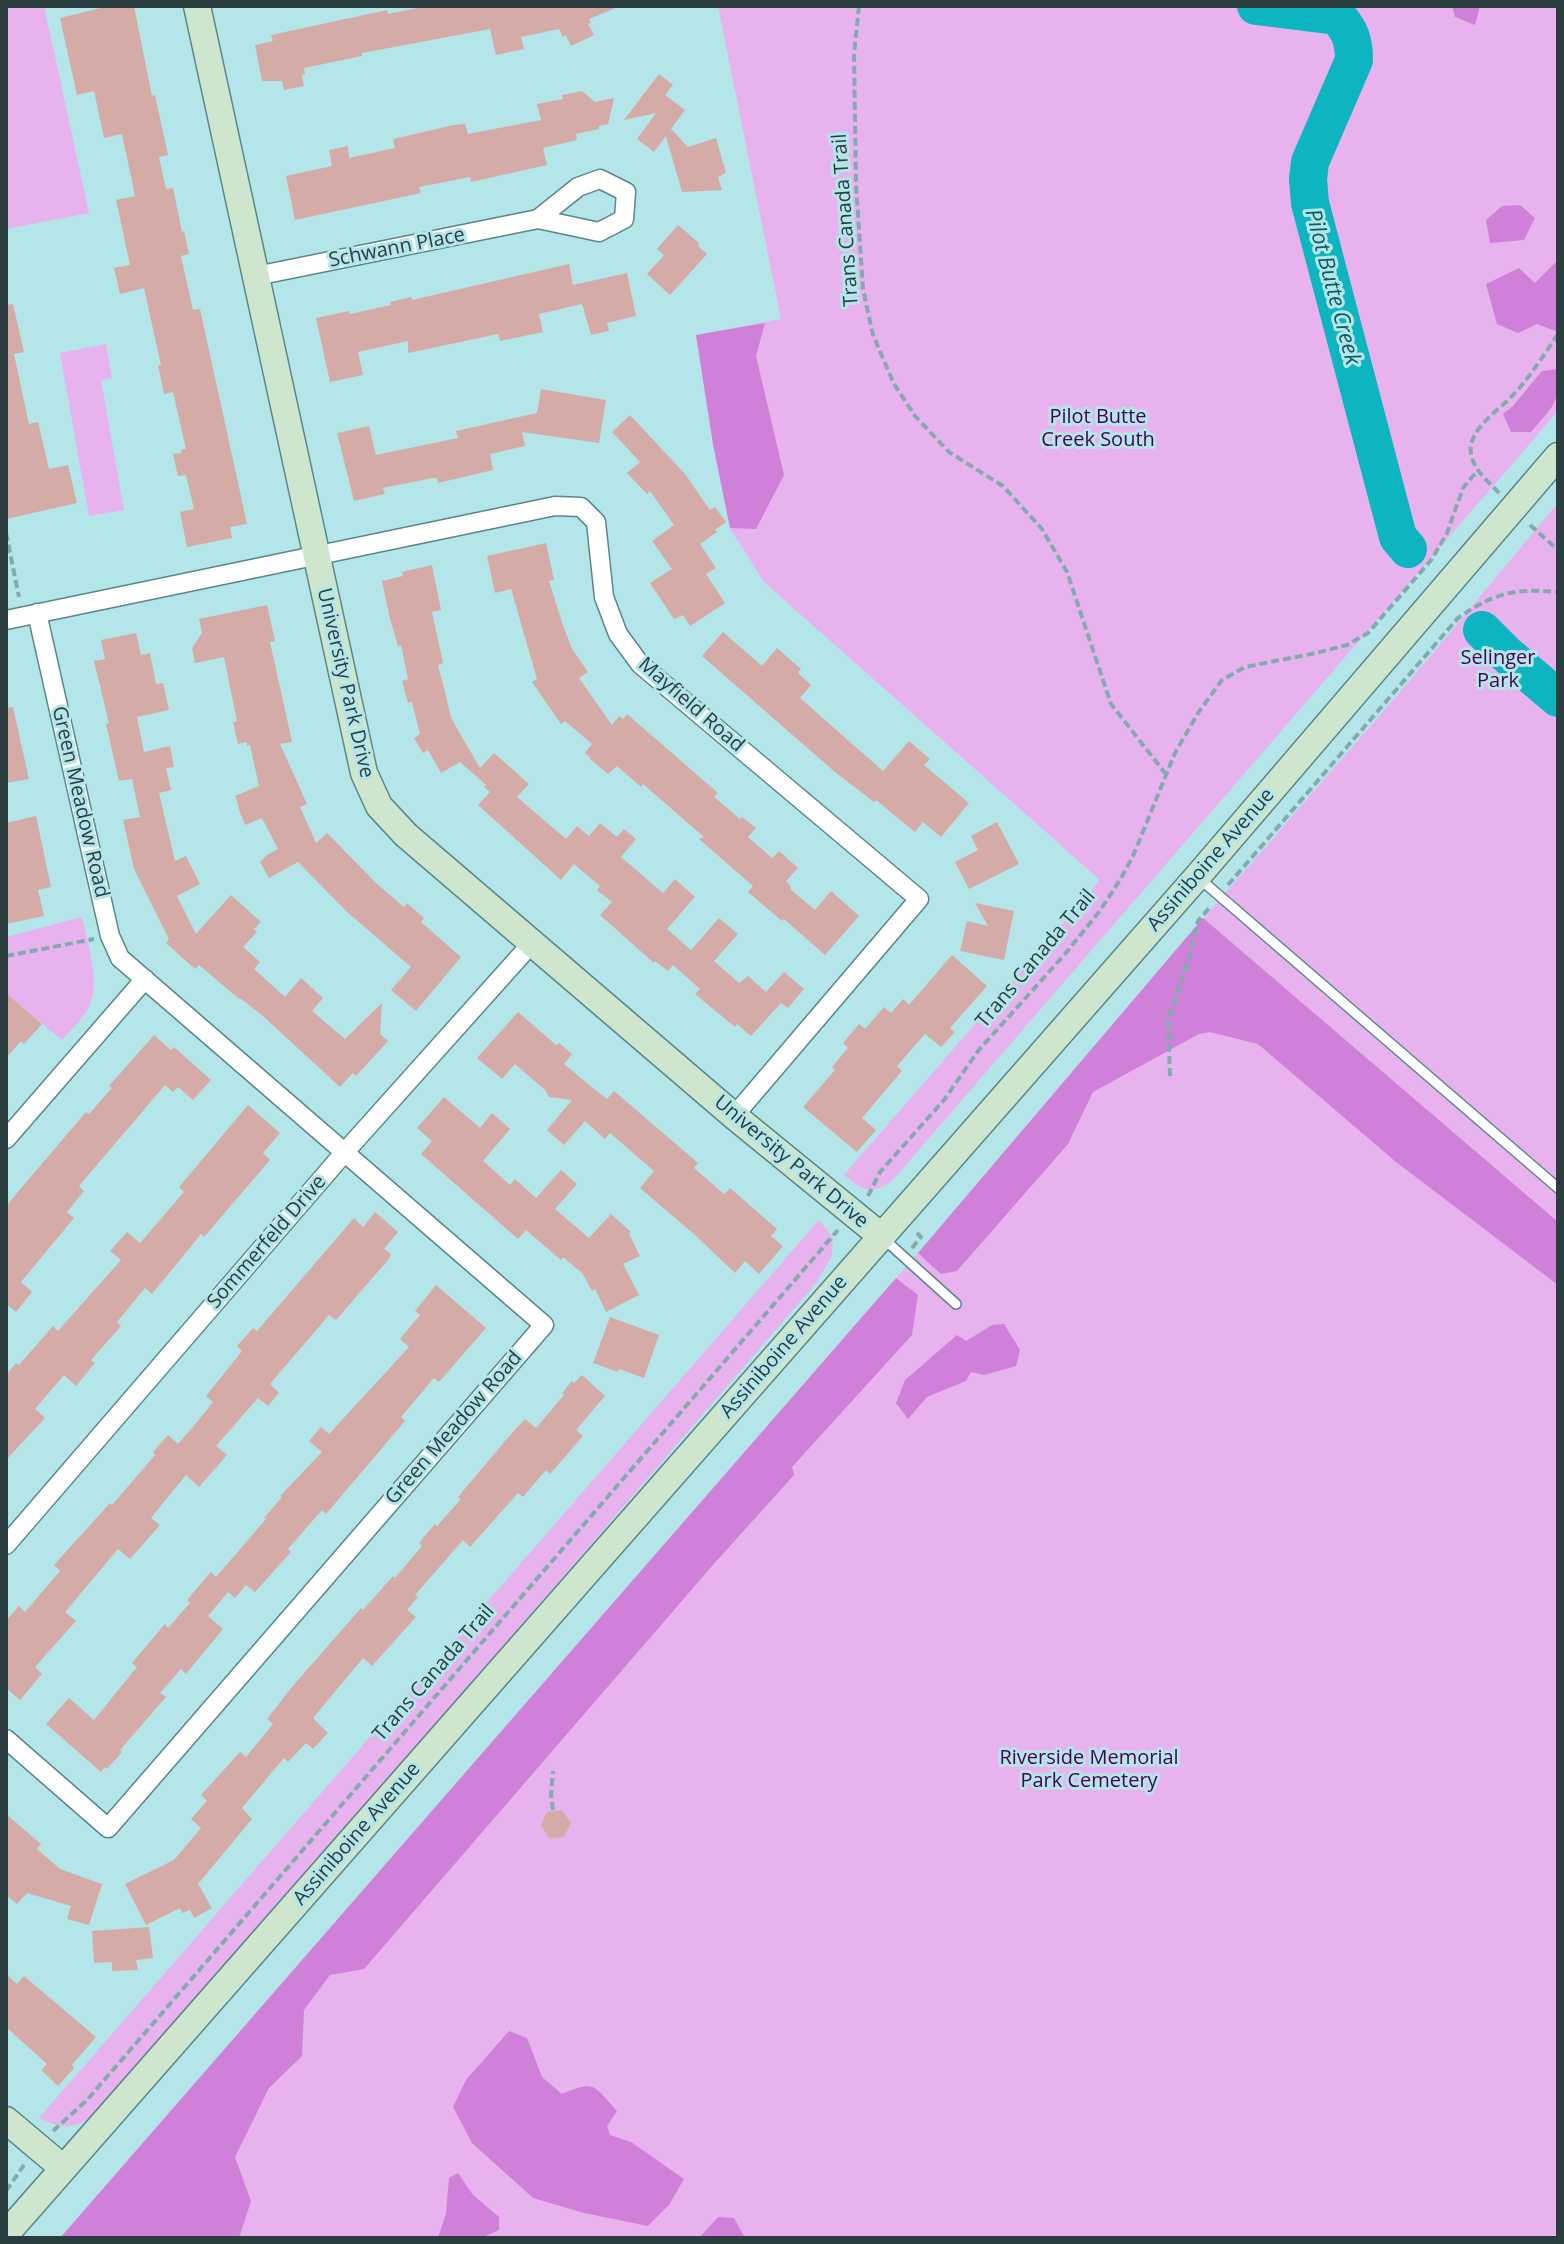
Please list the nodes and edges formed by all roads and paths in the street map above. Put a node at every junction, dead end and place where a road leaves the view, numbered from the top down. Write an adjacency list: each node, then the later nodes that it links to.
1 (197, 6): 4 (street, University Park Drive)
2 (859, 6): 16 (path, Trans Canada Trail)
3 (538, 219): 4 (street, Schwann Place)
4 (256, 276): 11 (street, University Park Drive)
5 (1558, 334): 7 (path)
6 (1558, 456): 8 (street, Assiniboine Avenue)
7 (1478, 470): 8 (path); 16 (path)
8 (1513, 509): 10 (path); 17 (street, Assiniboine Avenue)
9 (6, 533): 13 (path)
10 (1558, 550)
11 (315, 555): 14 (street, Mayfield Road); 20 (street, University Park Drive); 24 (street, Mayfield Road)
12 (1558, 592): 18 (path)
13 (19, 600)
14 (37, 613): 15 (street, Mayfield Road); 19 (street, Green Meadow Road)
15 (6, 620)
16 (1166, 774): 28 (path, Trans Canada Trail)
17 (1197, 877): 18 (lane); 29 (street, Assiniboine Avenue)
18 (1219, 895): 23 (path); 27 (lane)
19 (110, 936): 21 (path); 22 (street, Green Meadow Road)
20 (532, 943): 24 (street, University Park Drive); 26 (street, Sommerfeld Drive)
21 (6, 956)
22 (145, 979): 25 (street); 26 (street, Green Meadow Road)
23 (1170, 1076)
24 (734, 1116): 29 (street, University Park Drive)
25 (6, 1139)
26 (344, 1153): 32 (street, Sommerfeld Drive); 33 (street, Green Meadow Road)
27 (1558, 1188)
28 (871, 1192)
29 (881, 1236): 31 (lane); 38 (street, Assiniboine Avenue)
30 (831, 1238): 37 (path, Trans Canada Trail)
31 (956, 1304)
32 (6, 1545)
33 (6, 1739)
34 (553, 1771): 35 (path)
35 (553, 1808)
36 (6, 2120): 38 (street)
37 (58, 2125)
38 (63, 2168): 41 (street, Assiniboine Avenue)
39 (18, 2172): 40 (path)
40 (6, 2191)
41 (6, 2234)

